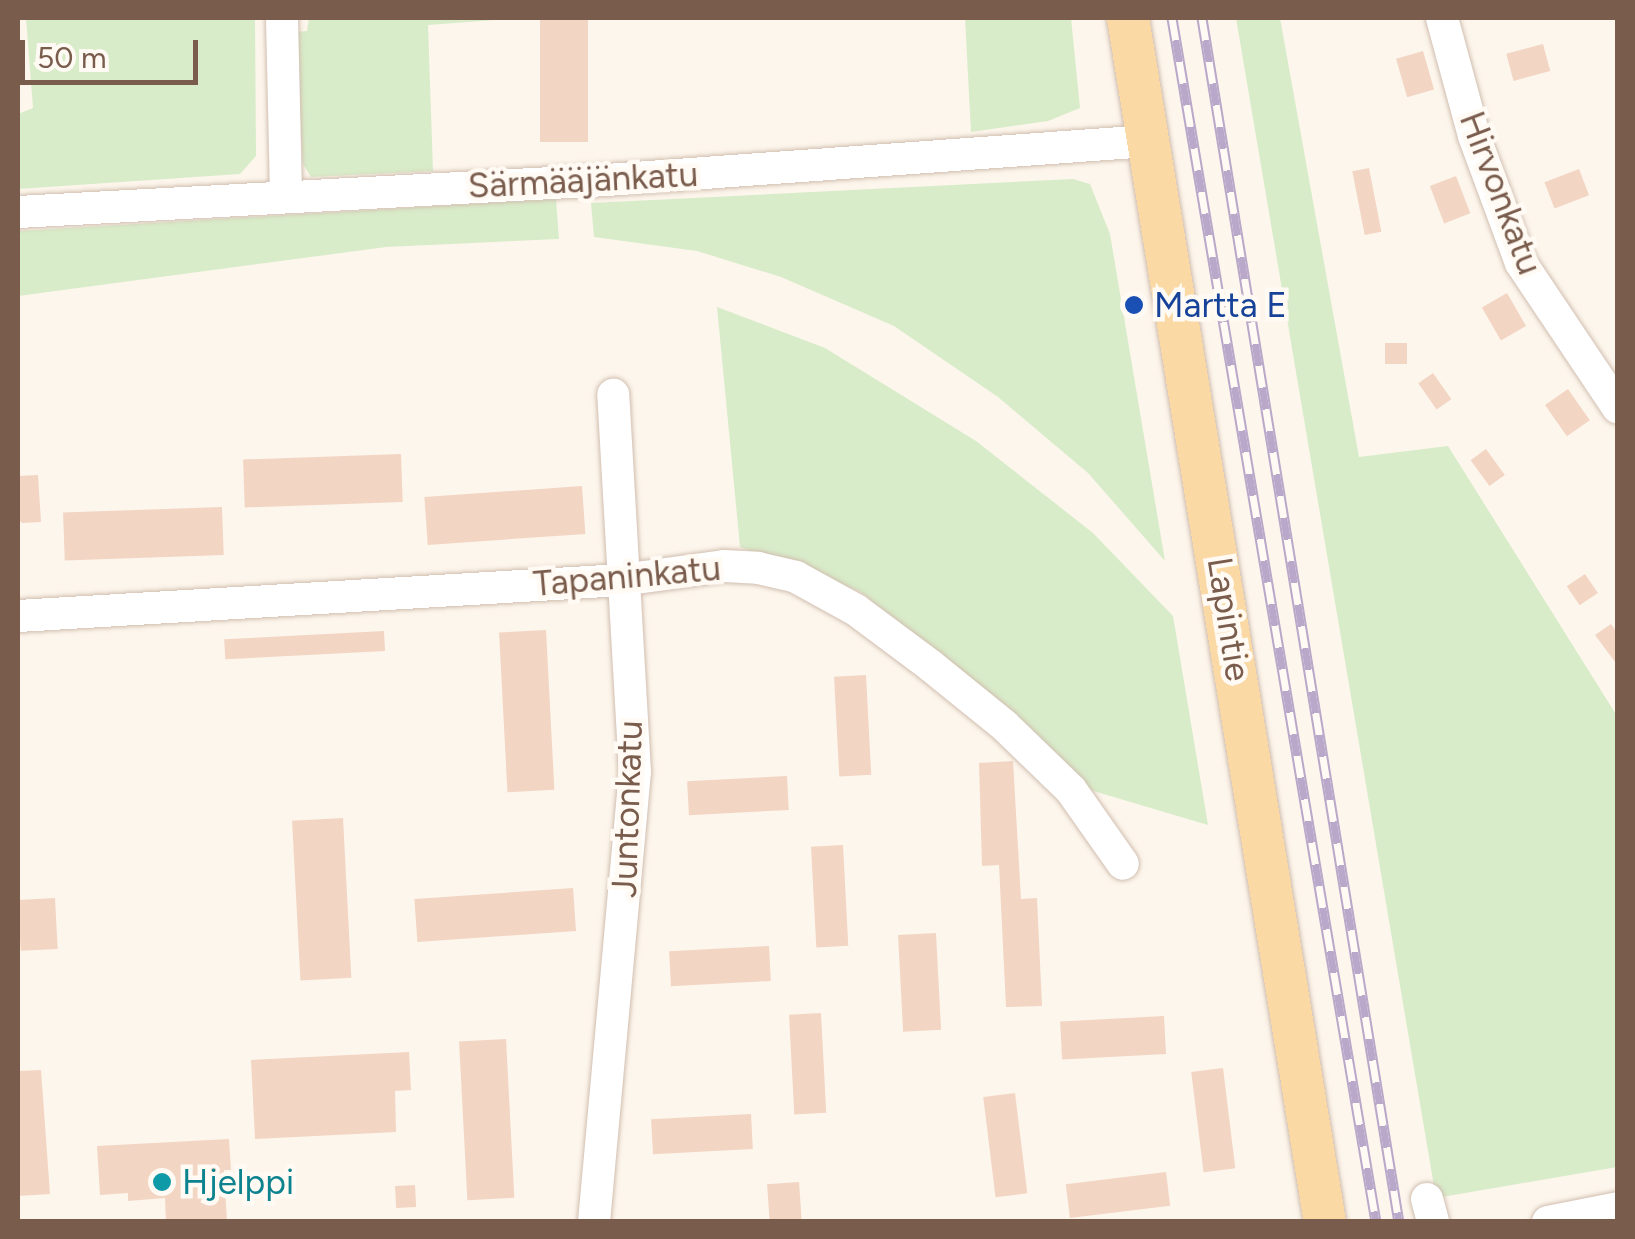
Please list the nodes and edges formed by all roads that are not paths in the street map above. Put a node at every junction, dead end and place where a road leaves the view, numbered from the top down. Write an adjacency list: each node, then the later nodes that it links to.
1 (282, 18): 5 (street)
2 (1128, 18): 4 (main road, Lapintie)
3 (1442, 18): 8 (street, Hirvonkatu)
4 (1149, 142): 5 (street, Särmääjänkatu); 14 (main road, Lapintie)
5 (286, 196): 6 (street, Särmääjänkatu)
6 (18, 212)
7 (612, 394): 9 (street, Juntonkatu)
8 (1618, 408)
9 (622, 580): 10 (street, Tapaninkatu); 11 (street, Tapaninkatu); 13 (street, Juntonkatu)
10 (18, 616)
11 (1123, 864)
12 (1618, 1208): 15 (street)
13 (587, 1220)
14 (1324, 1222)
15 (1548, 1222)

